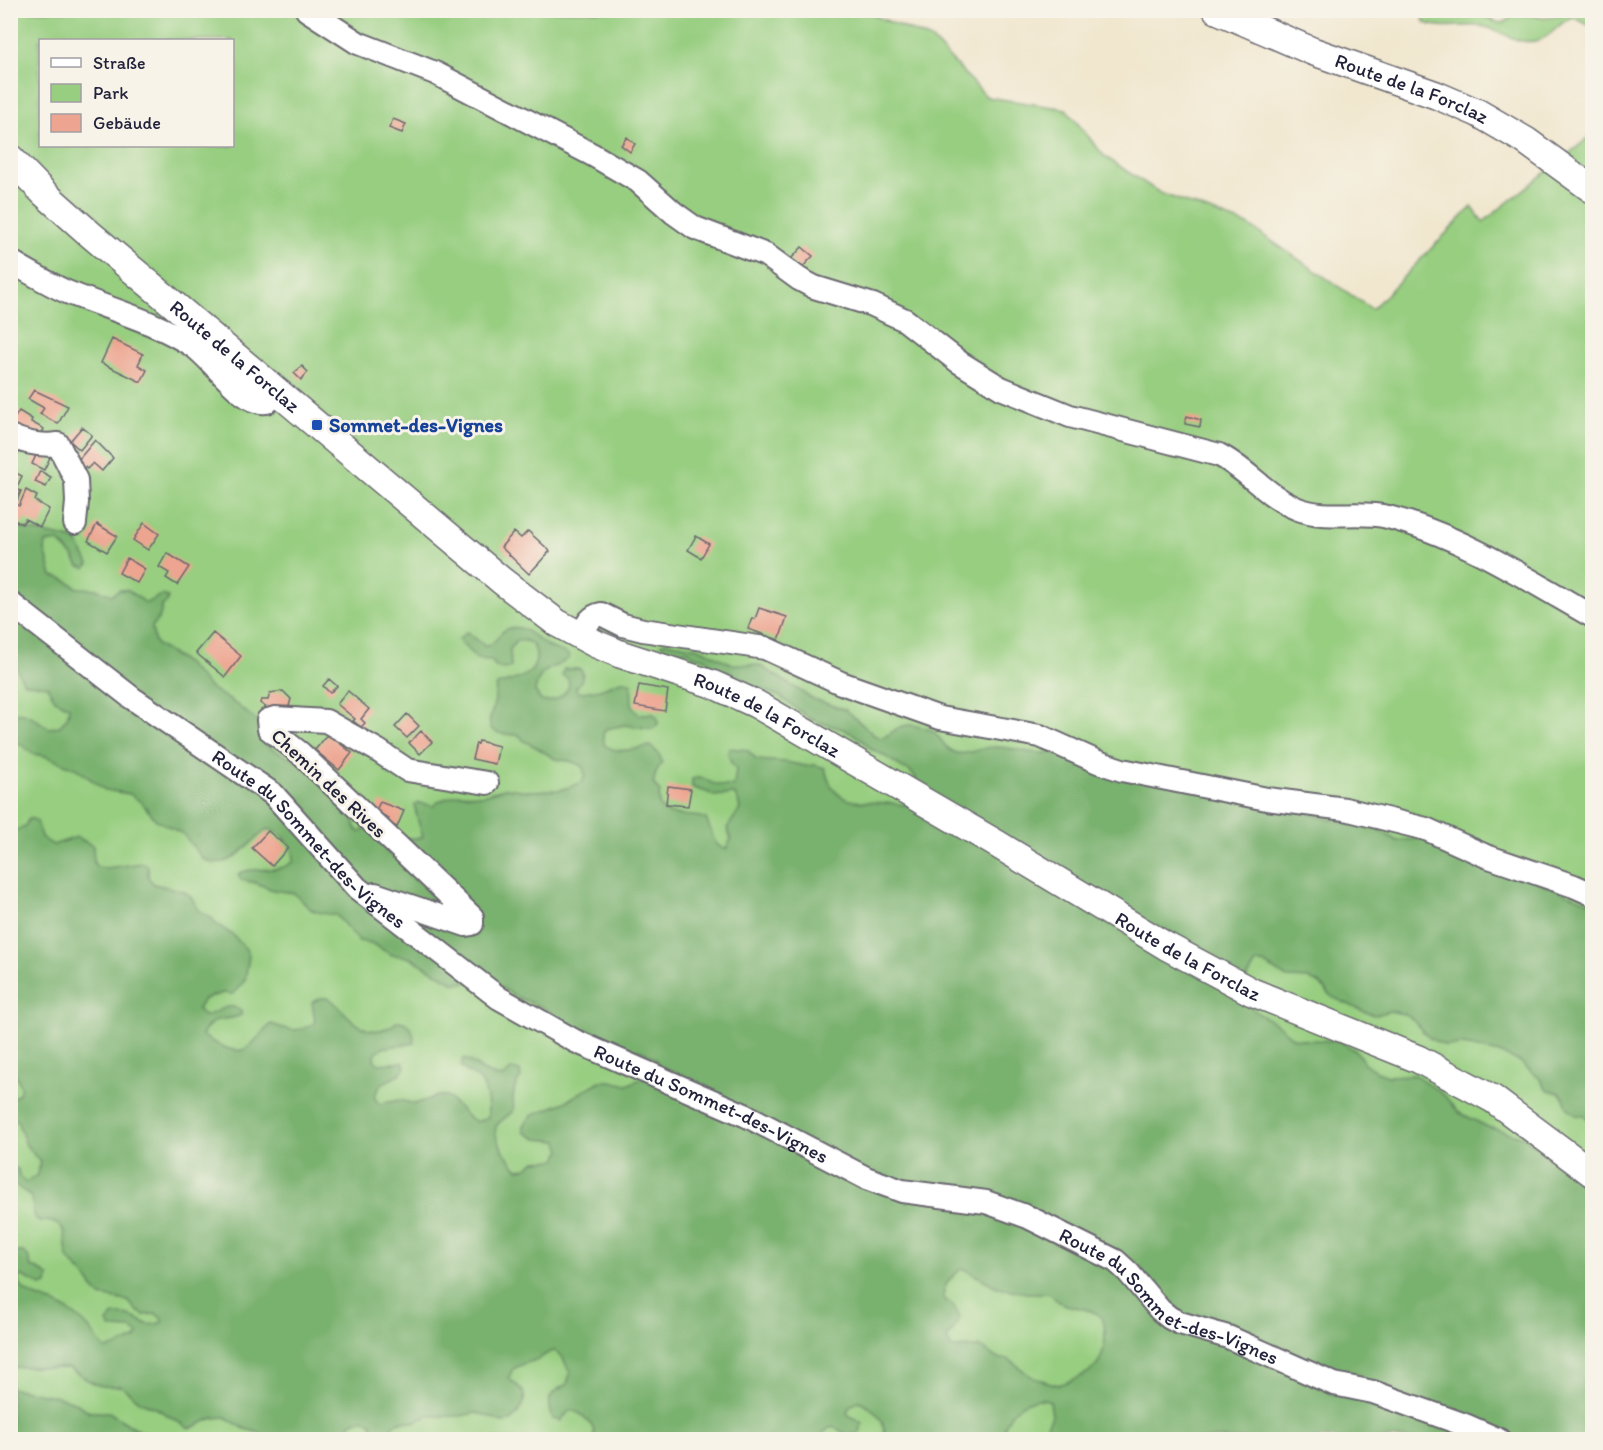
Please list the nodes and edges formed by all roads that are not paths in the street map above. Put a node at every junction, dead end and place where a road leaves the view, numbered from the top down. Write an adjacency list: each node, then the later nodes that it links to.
1 (308, 10): 10 (street)
2 (1217, 10): 4 (main road, Route de la Forclaz)
3 (10, 158): 6 (main road, Route de la Forclaz)
4 (1593, 189)
5 (10, 261): 6 (street)
6 (279, 393): 11 (main road, Route de la Forclaz)
7 (10, 436): 8 (street)
8 (75, 523)
9 (10, 603): 13 (street, Route du Sommet-des-Vignes)
10 (1593, 616)
11 (581, 637): 14 (street); 15 (main road, Route de la Forclaz)
12 (487, 783): 13 (street, Chemin des Rives)
13 (357, 888): 16 (street, Route du Sommet-des-Vignes)
14 (1593, 894)
15 (1593, 1173)
16 (1499, 1440)

